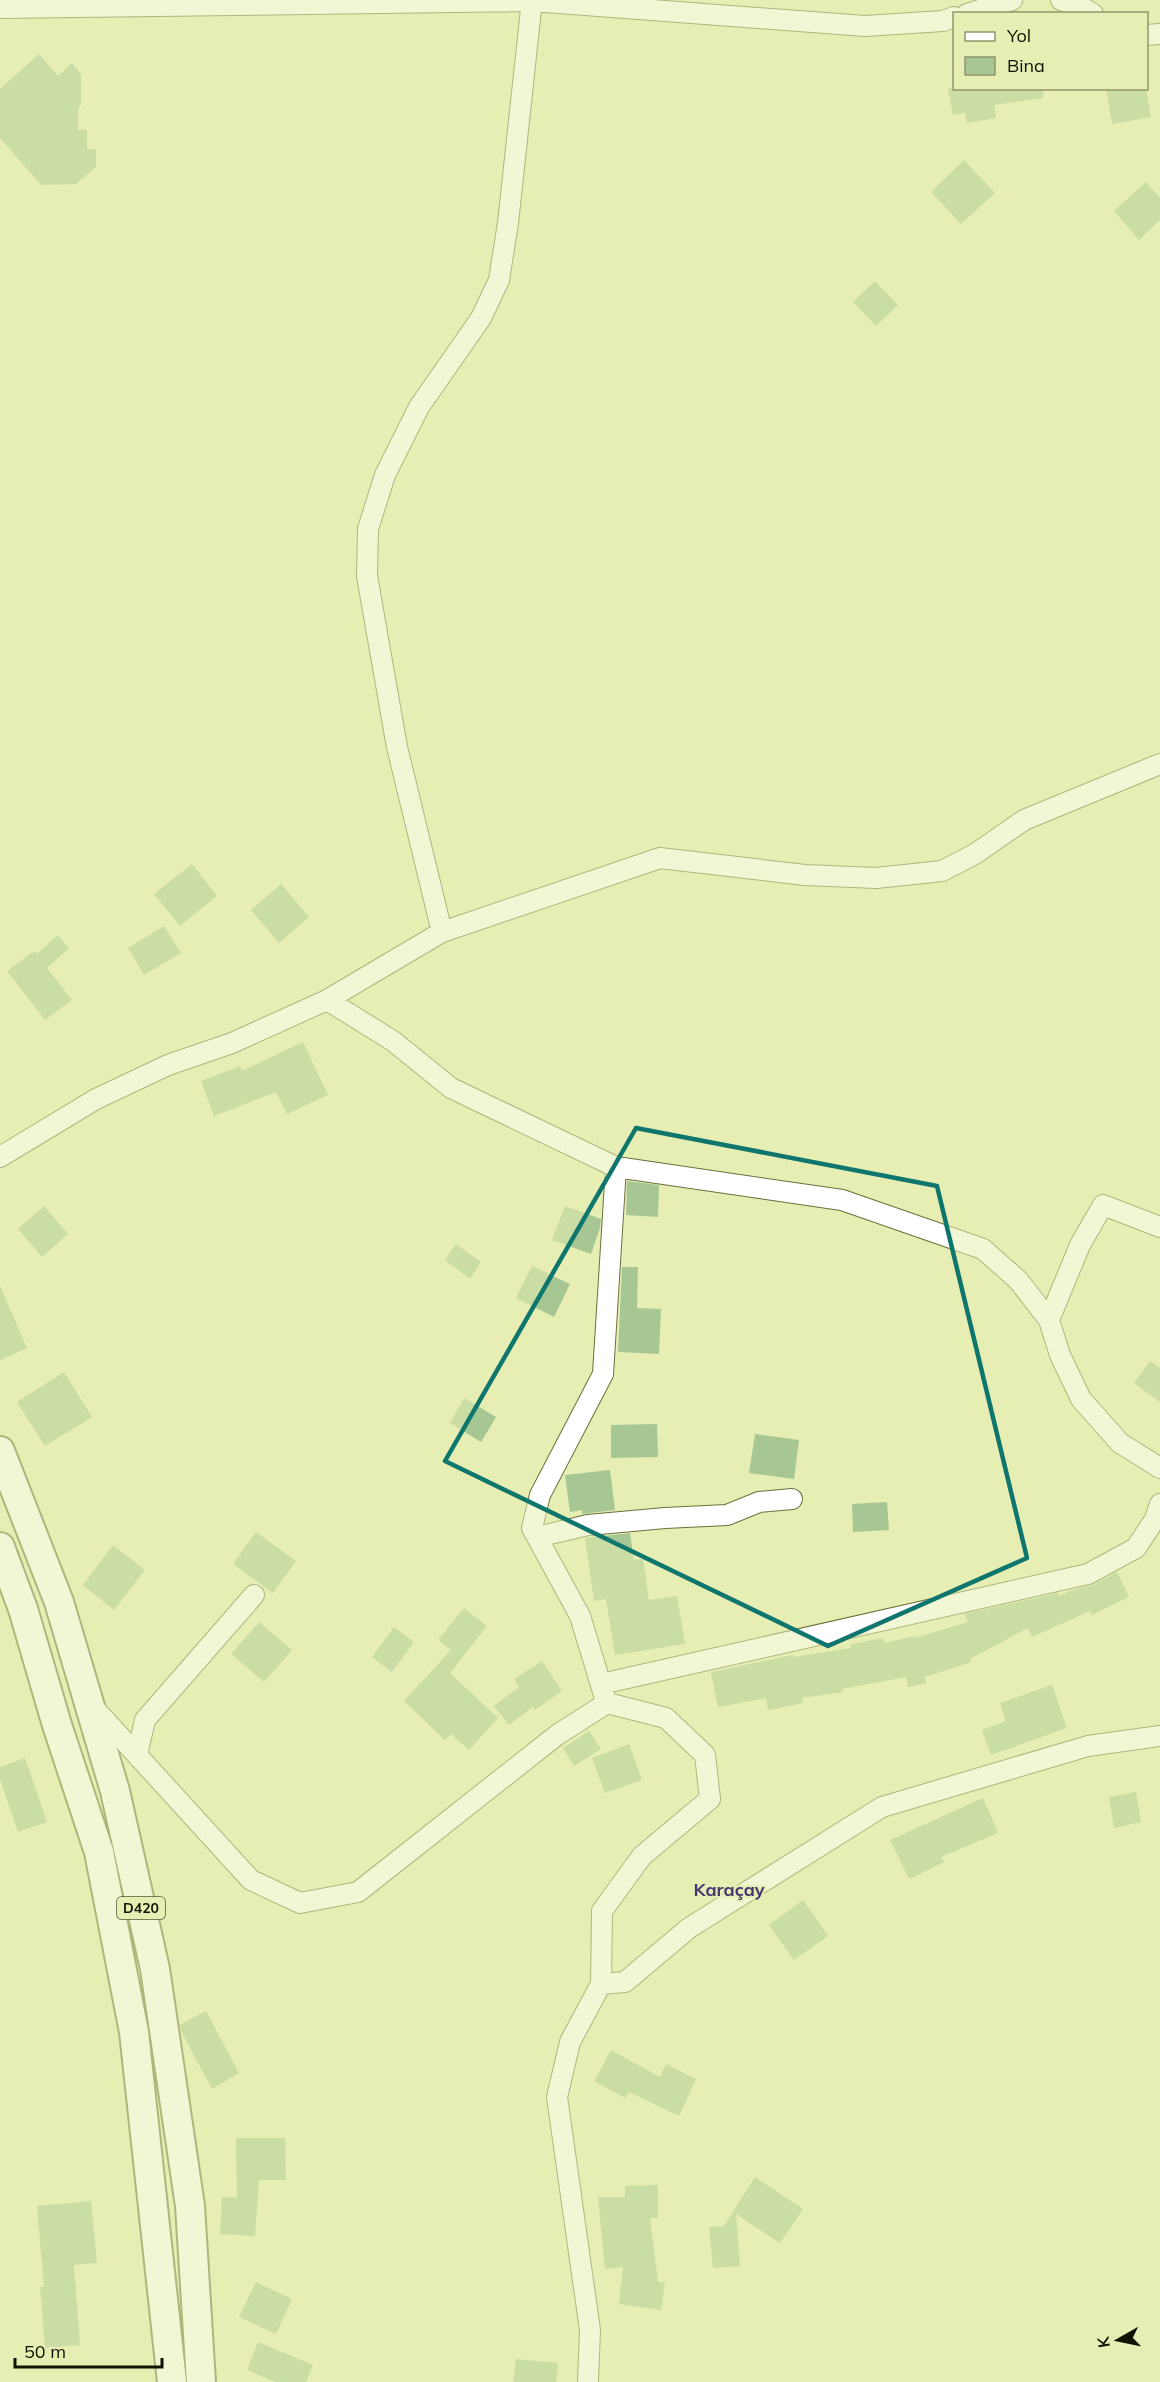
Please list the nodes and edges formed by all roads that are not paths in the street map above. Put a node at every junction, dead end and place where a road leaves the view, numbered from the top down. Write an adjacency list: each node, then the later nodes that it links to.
1 (1012, 0): 4 (street)
2 (1061, 0): 6 (street)
3 (532, 1): 5 (street); 7 (street); 9 (street)
4 (977, 7)
5 (0, 8)
6 (1090, 12)
7 (953, 17)
8 (1160, 764): 9 (street)
9 (442, 932): 10 (street)
10 (327, 1000): 11 (street); 12 (street)
11 (0, 1157)
12 (616, 1167): 14 (street); 19 (street)
13 (1160, 1227): 14 (street)
14 (1048, 1320): 16 (street)
15 (0, 1451): 23 (highway, D420)
16 (1160, 1468)
17 (792, 1499): 19 (street)
18 (1160, 1504): 22 (street)
19 (537, 1537): 22 (street)
20 (0, 1546): 27 (highway, D420)
21 (254, 1595): 25 (street)
22 (604, 1693): 25 (street); 26 (street)
23 (88, 1702): 25 (street); 28 (highway, D420)
24 (1160, 1736): 26 (street)
25 (137, 1755)
26 (601, 1984): 29 (street)
27 (172, 2382)
28 (201, 2382)
29 (588, 2382)

